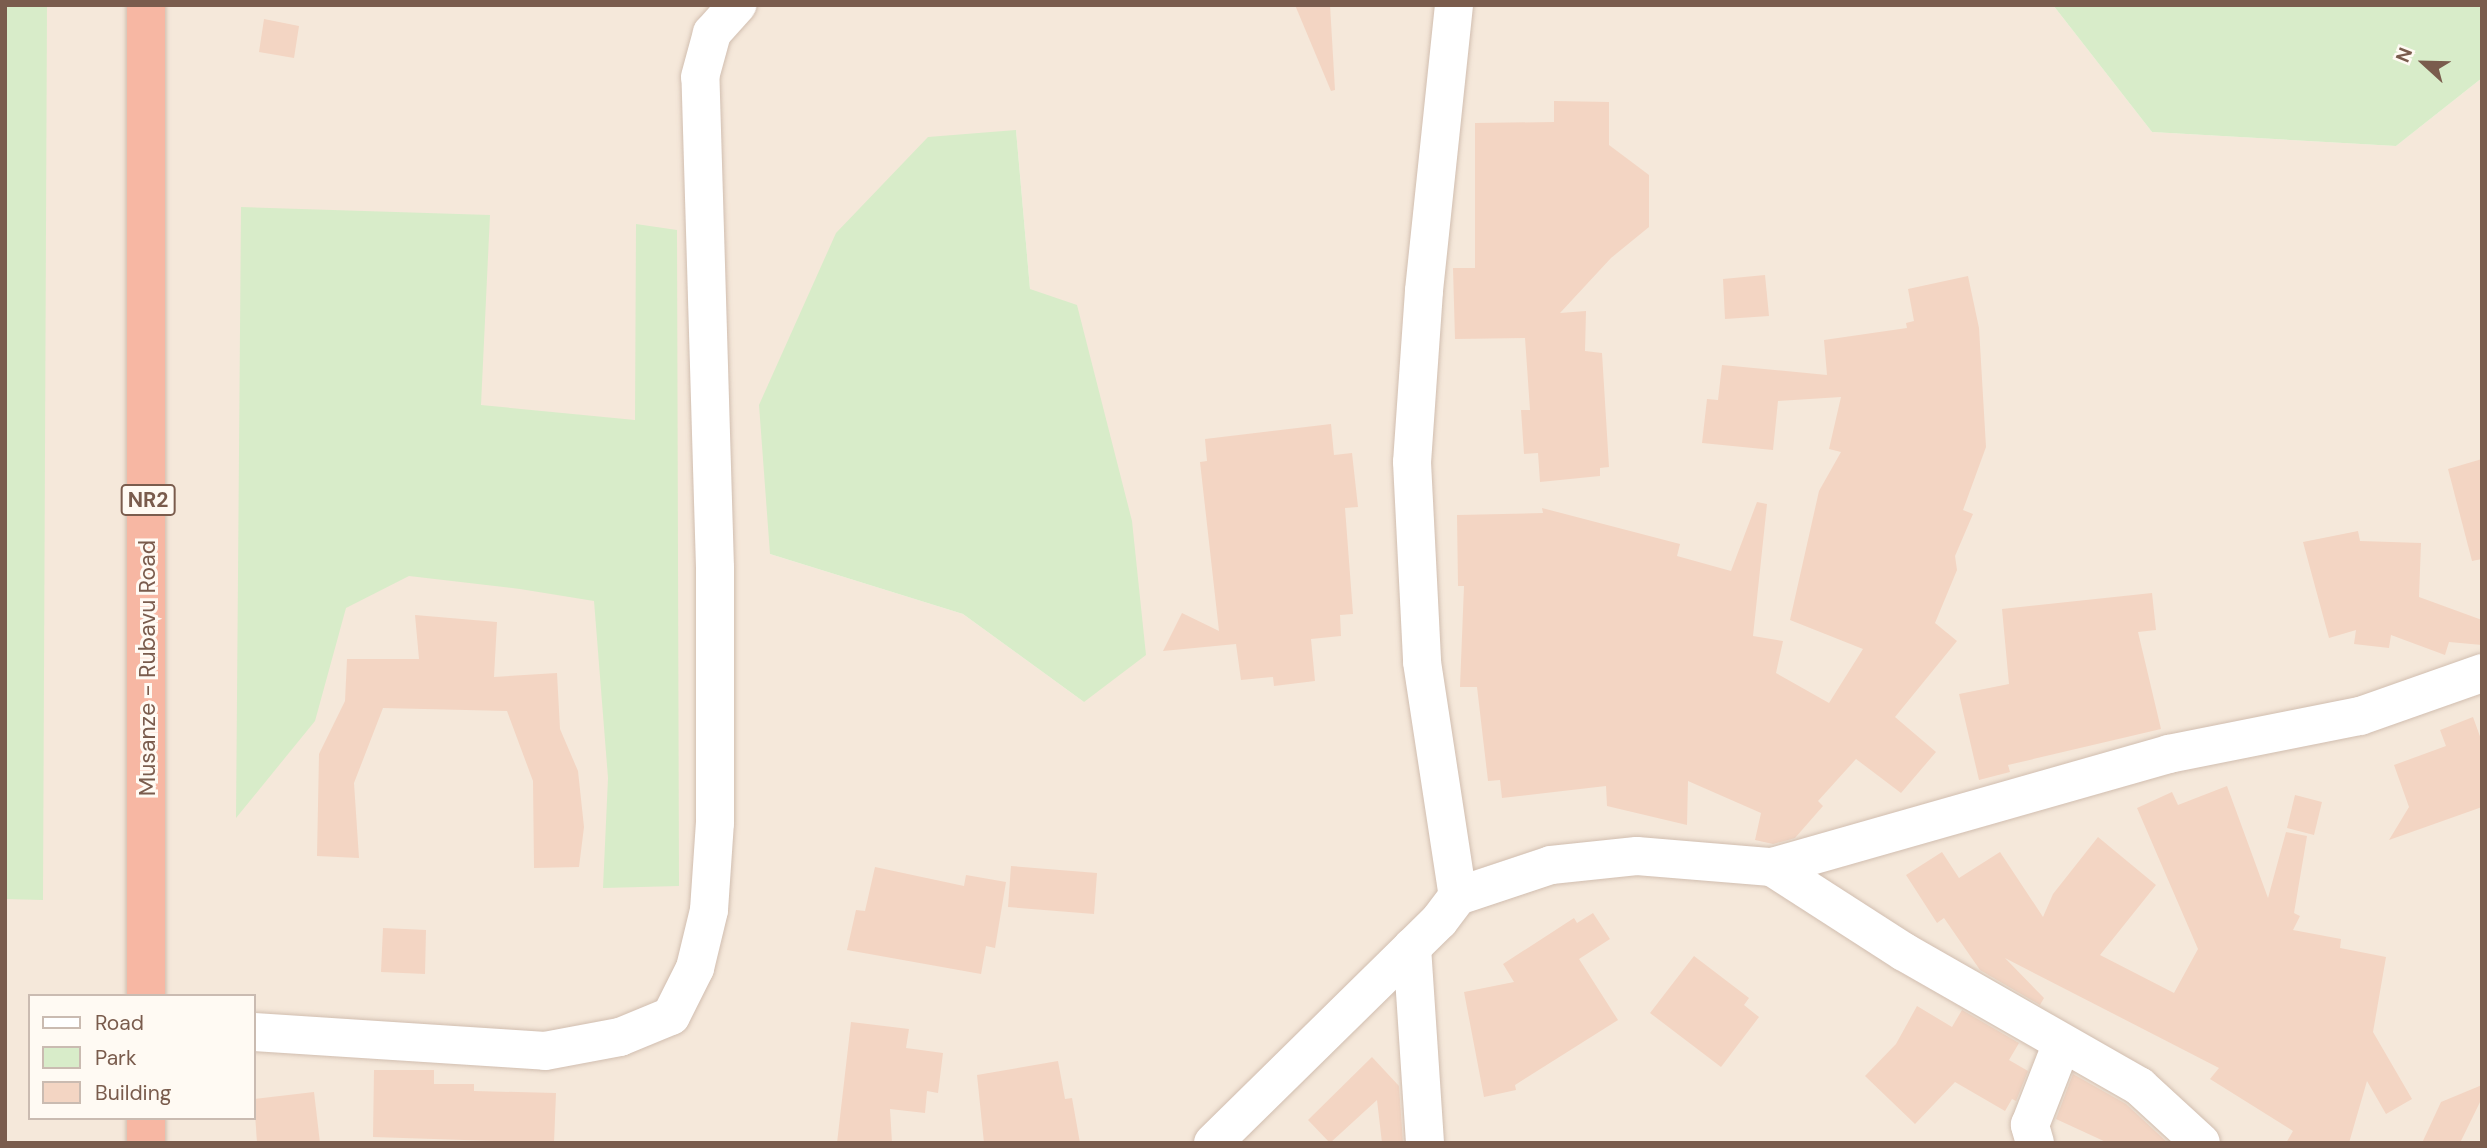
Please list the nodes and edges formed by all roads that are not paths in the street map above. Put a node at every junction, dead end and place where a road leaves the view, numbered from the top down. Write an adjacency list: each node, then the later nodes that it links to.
1 (146, 5): 8 (highway, Musanze - Rubavu Road / NR2)
2 (737, 5): 9 (street)
3 (1454, 5): 6 (street)
4 (2482, 673): 5 (street)
5 (1772, 867): 6 (street); 10 (street)
6 (1458, 896): 7 (street)
7 (1412, 947): 13 (street); 14 (street)
8 (146, 994)
9 (256, 1031)
10 (2062, 1043): 15 (street); 16 (street)
11 (146, 1120): 12 (highway)
12 (146, 1143)
13 (1213, 1143)
14 (1425, 1143)
15 (2035, 1143)
16 (2201, 1143)

